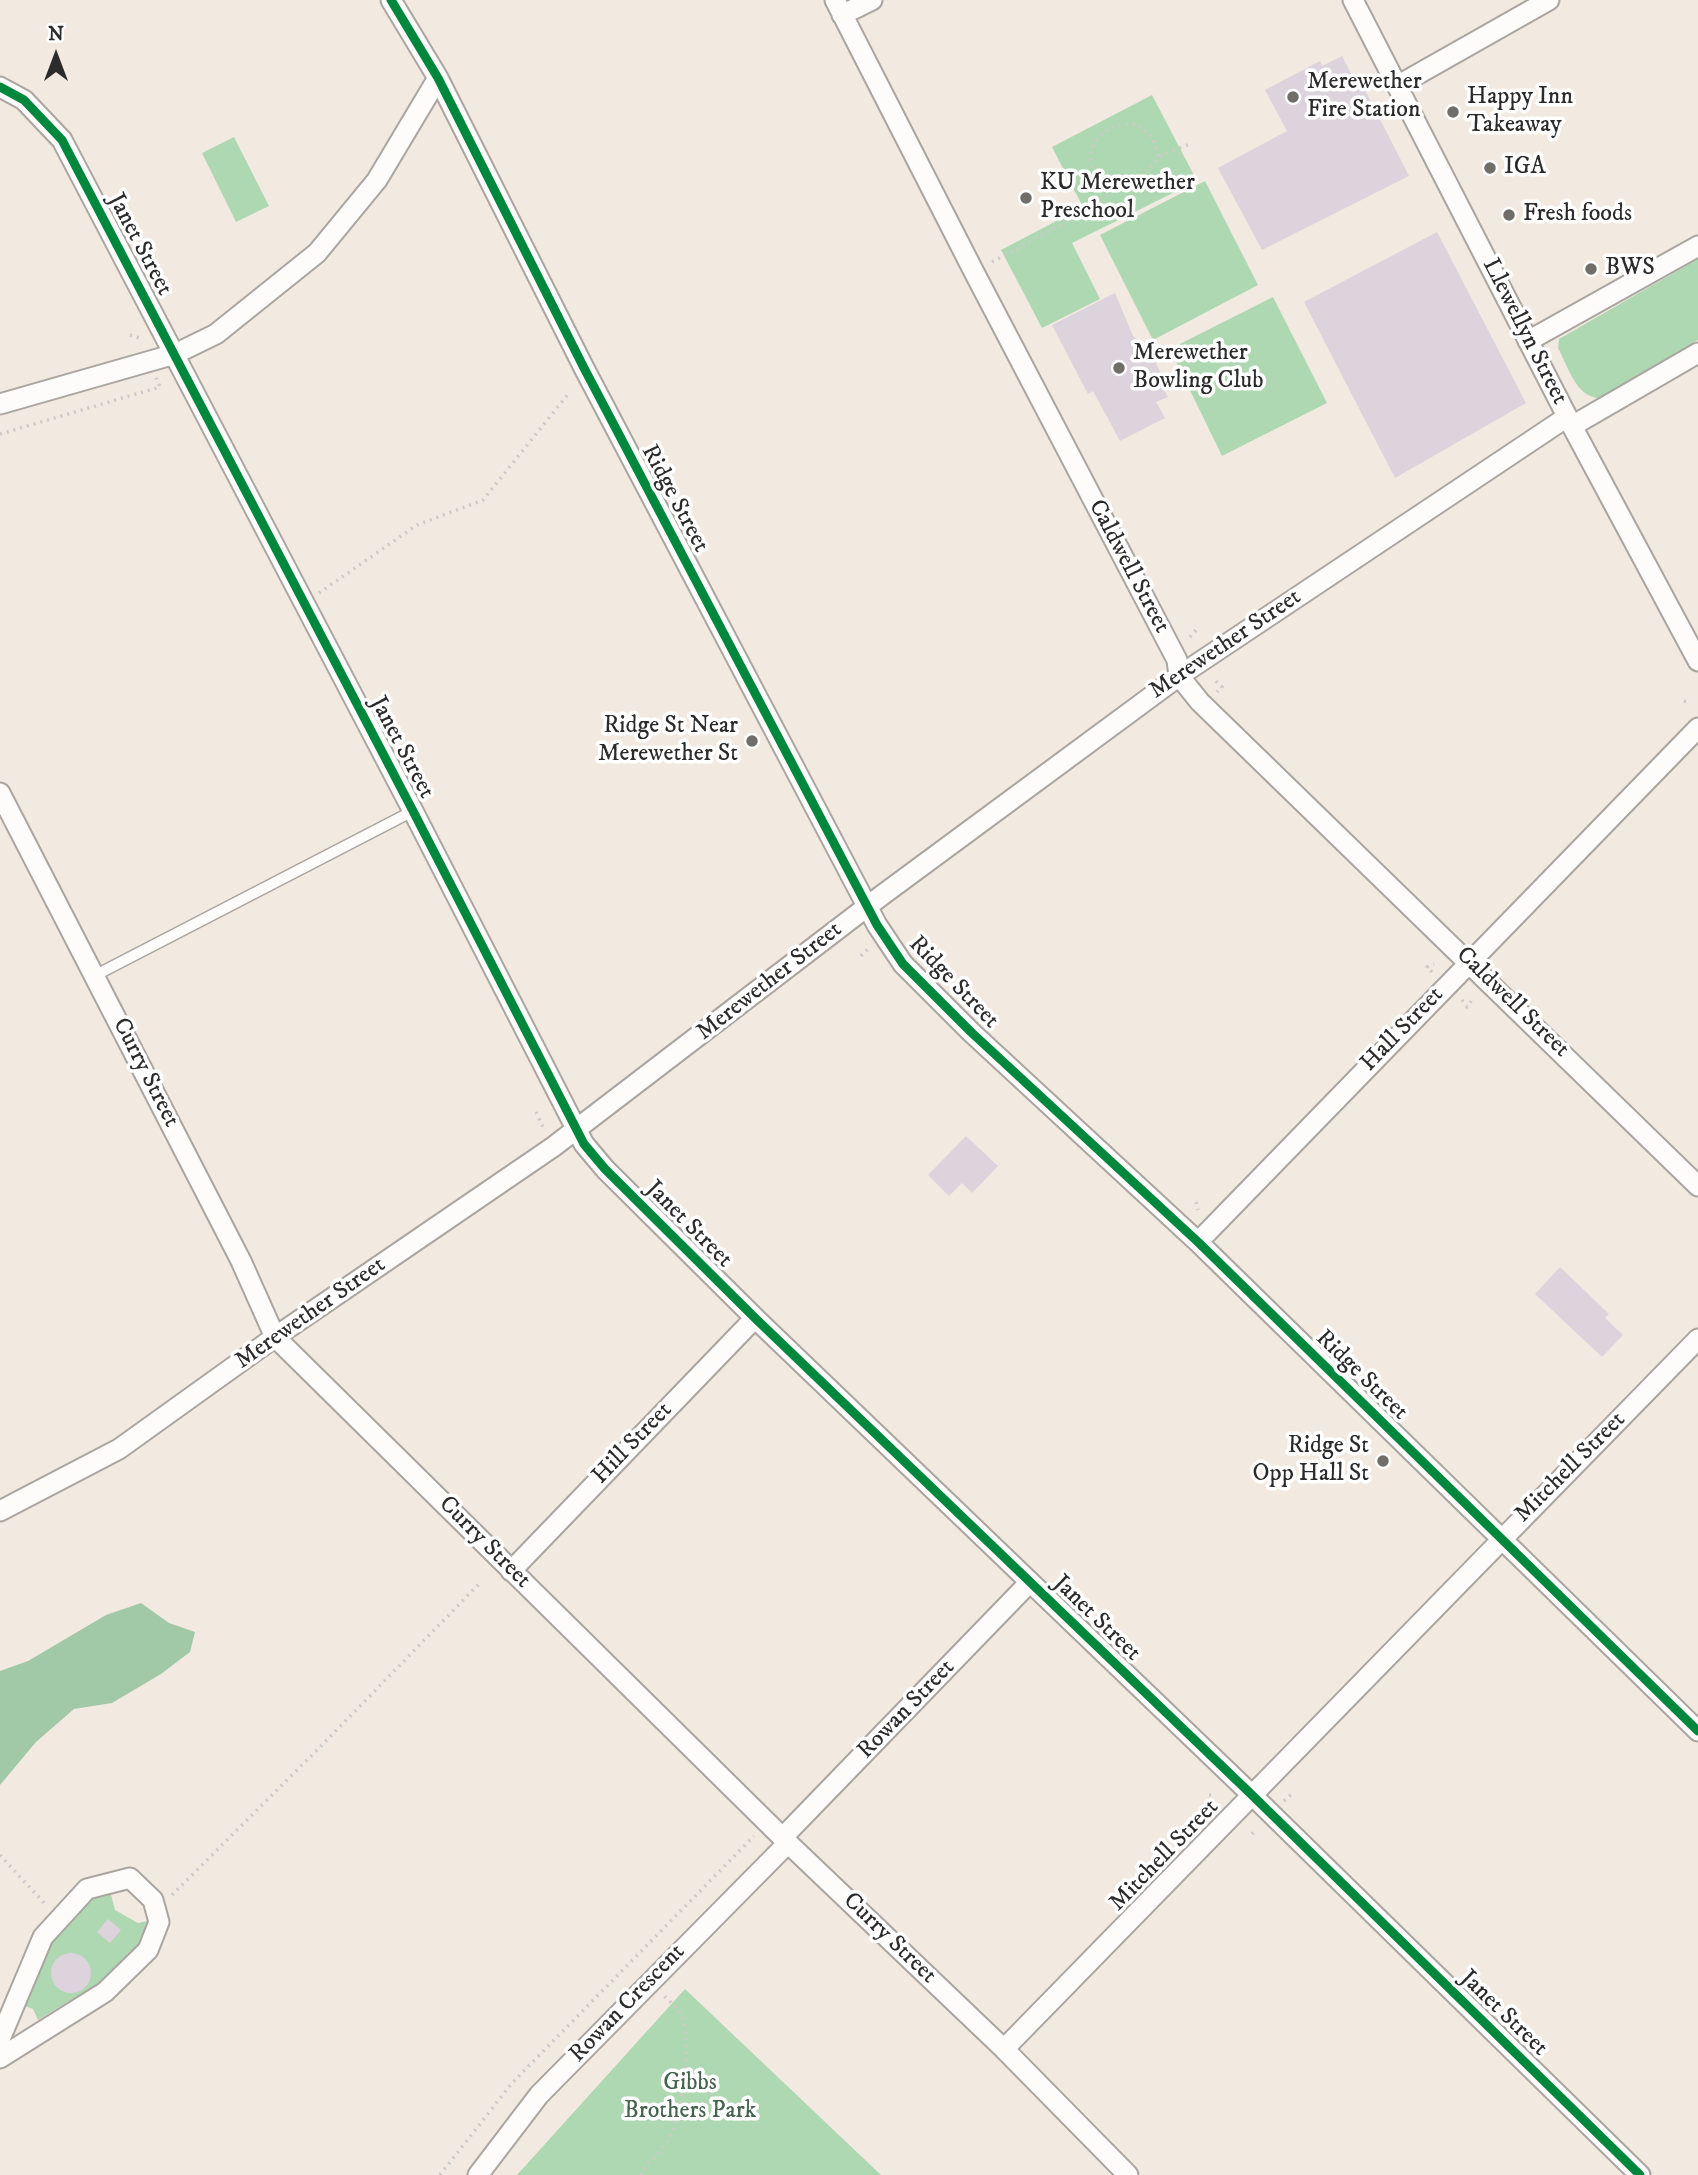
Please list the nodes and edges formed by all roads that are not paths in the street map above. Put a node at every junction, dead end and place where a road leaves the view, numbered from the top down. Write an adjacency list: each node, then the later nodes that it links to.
1 (391, 0): 6 (street, Ridge Street)
2 (872, 0): 5 (street)
3 (1353, 0): 7 (street, Llewellyn Street)
4 (1549, 0): 7 (street)
5 (839, 7): 16 (street, Caldwell Street)
6 (439, 78): 12 (street); 20 (street, Ridge Street)
7 (1397, 86): 10 (street, Llewellyn Street)
8 (0, 87): 12 (street, Janet Street)
9 (1698, 246): 10 (street)
10 (1528, 341): 14 (street, Llewellyn Street)
11 (1698, 353): 14 (street, Merewether Street)
12 (175, 354): 13 (street); 19 (street, Janet Street)
13 (0, 404)
14 (1570, 421): 15 (street, Llewellyn Street); 16 (street, Merewether Street)
15 (1698, 661)
16 (1179, 676): 20 (street, Merewether Street); 21 (street, Caldwell Street)
17 (1698, 728): 21 (street, Hall Street)
18 (0, 793): 22 (street, Curry Street)
19 (413, 811): 22 (lane); 23 (street, Janet Street)
20 (868, 907): 23 (street, Merewether Street); 25 (street, Ridge Street)
21 (1470, 962): 24 (street, Caldwell Street); 25 (street, Hall Street)
22 (94, 976): 27 (street, Curry Street)
23 (576, 1130): 26 (street, Janet Street); 27 (street, Merewether Street)
24 (1698, 1186)
25 (1198, 1242): 30 (street, Ridge Street)
26 (755, 1318): 31 (street, Hill Street); 32 (street, Janet Street)
27 (275, 1337): 29 (street, Merewether Street); 31 (street, Curry Street)
28 (1697, 1341): 30 (street, Mitchell Street)
29 (0, 1511)
30 (1500, 1539): 33 (street, Ridge Street); 34 (street, Mitchell Street)
31 (511, 1570): 35 (street, Curry Street)
32 (1030, 1582): 34 (street, Janet Street); 35 (street, Rowan Street)
33 (1698, 1731)
34 (1252, 1795): 37 (street, Mitchell Street); 41 (street, Janet Street)
35 (786, 1840): 37 (street, Curry Street); 39 (street, Rowan Crescent)
36 (0, 2039): 38 (street)
37 (1004, 2049): 40 (street, Curry Street)
38 (0, 2058)
39 (478, 2175)
40 (1128, 2175)
41 (1640, 2175)

